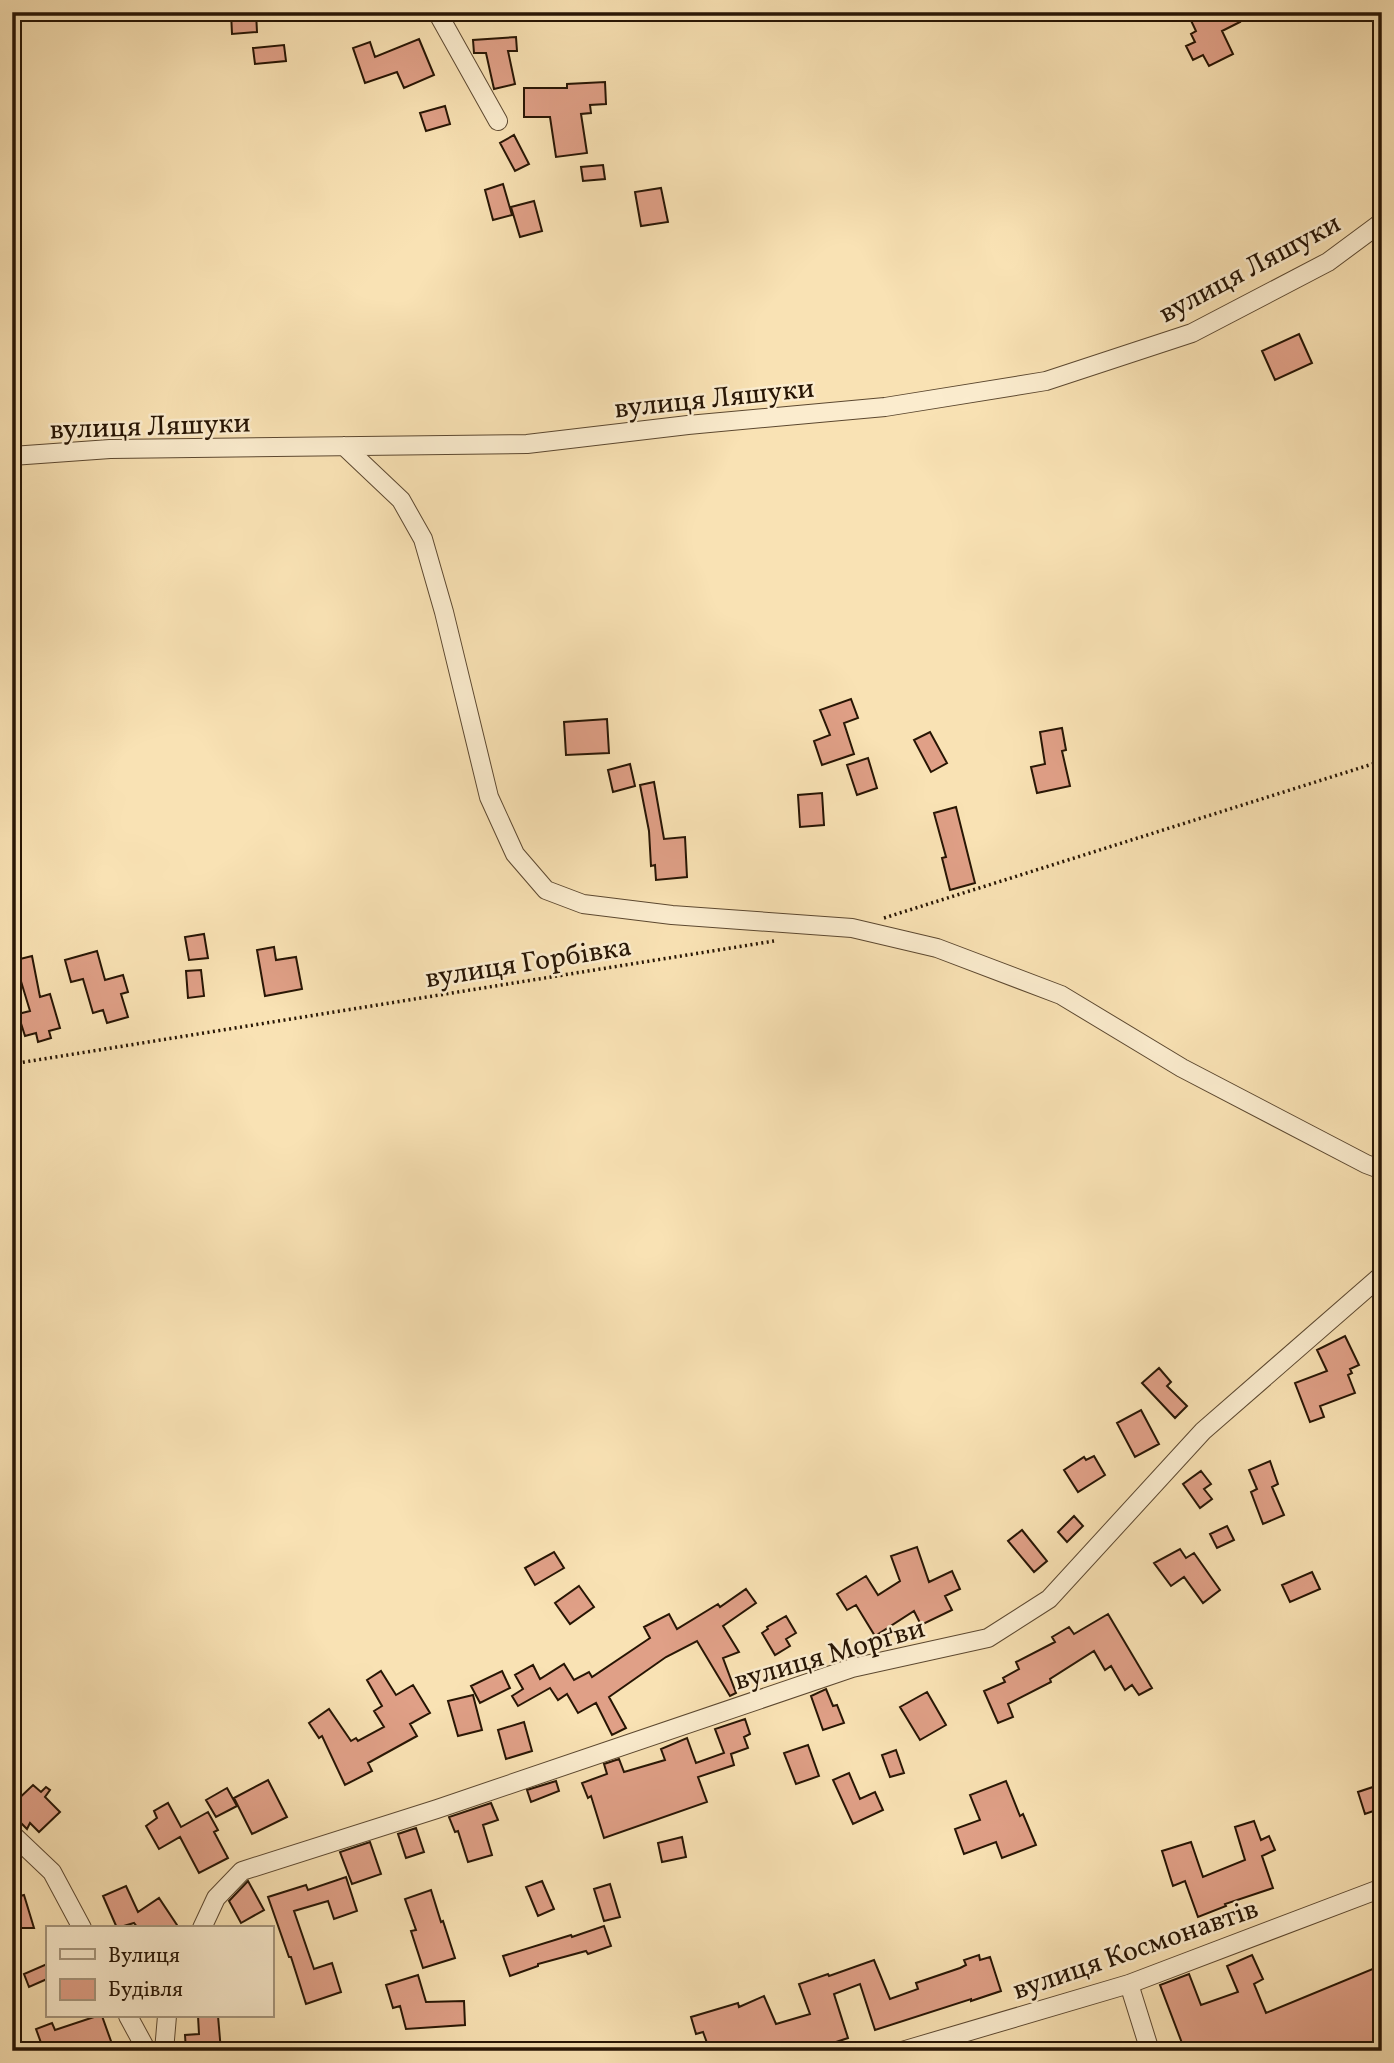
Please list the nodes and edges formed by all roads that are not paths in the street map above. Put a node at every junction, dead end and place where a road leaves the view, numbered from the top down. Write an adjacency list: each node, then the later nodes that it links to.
1 (436, 12): 2 (street)
2 (498, 121)
3 (1382, 222): 4 (street, вулиця Ляшуки)
4 (344, 446): 5 (street, вулиця Ляшуки); 6 (street)
5 (12, 456)
6 (1382, 1170)
7 (1382, 1275): 11 (street, вулиця Морґви)
8 (12, 1835): 10 (street)
9 (1382, 1888): 12 (street, вулиця Космонавтів)
10 (81, 1926)
11 (203, 1926)
12 (1129, 1984): 17 (street, вулиця Космонавтів); 18 (street)
13 (129, 2018): 15 (street)
14 (167, 2018): 16 (street)
15 (147, 2051)
16 (164, 2051)
17 (902, 2051)
18 (1150, 2051)

